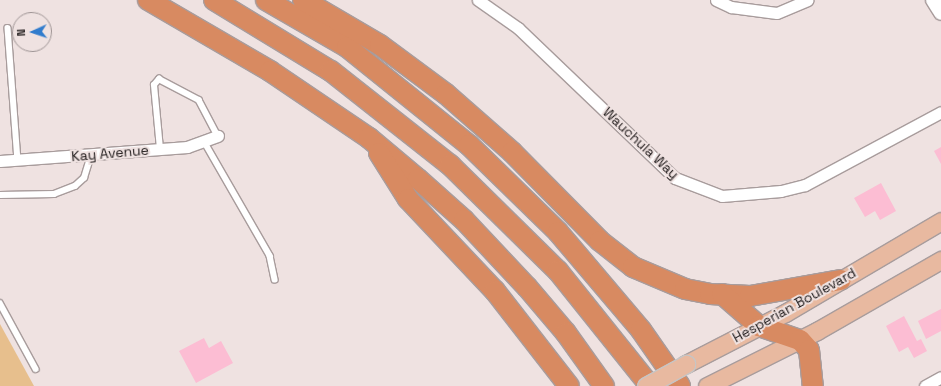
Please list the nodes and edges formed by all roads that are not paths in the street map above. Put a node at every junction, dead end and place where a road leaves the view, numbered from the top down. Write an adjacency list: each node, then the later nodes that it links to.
1 (148, 0): 13 (highway)
2 (214, 0): 33 (highway)
3 (266, 0): 34 (highway)
4 (303, 0): 24 (highway)
5 (478, 0): 11 (street, Wauchula Way)
6 (716, 0): 7 (street)
7 (807, 0)
8 (934, 0): 9 (street)
9 (941, 13)
10 (8, 28): 18 (lane)
11 (941, 112)
12 (218, 136): 14 (street, Kay Avenue); 15 (lane)
13 (369, 138): 30 (highway); 31 (highway)
14 (204, 140): 15 (street, Kay Avenue); 22 (lane)
15 (160, 149): 16 (street, Kay Avenue)
16 (91, 155): 18 (street, Kay Avenue); 19 (lane)
17 (0, 161): 18 (street, Kay Avenue)
18 (18, 161)
19 (0, 195)
20 (941, 221): 23 (main road, Hesperian Boulevard)
21 (941, 260): 27 (main road)
22 (275, 279)
23 (841, 280): 24 (highway); 26 (main road, Hesperian Boulevard)
24 (722, 294): 26 (highway)
25 (0, 302): 28 (lane)
26 (759, 326): 27 (highway); 32 (main road, Hesperian Boulevard, bridge)
27 (800, 340): 35 (main road); 36 (highway)
28 (36, 369)
29 (941, 377): 37 (street)
30 (569, 386)
31 (604, 386)
32 (646, 386)
33 (650, 386)
34 (680, 386)
35 (707, 386)
36 (813, 386)
37 (925, 386)

